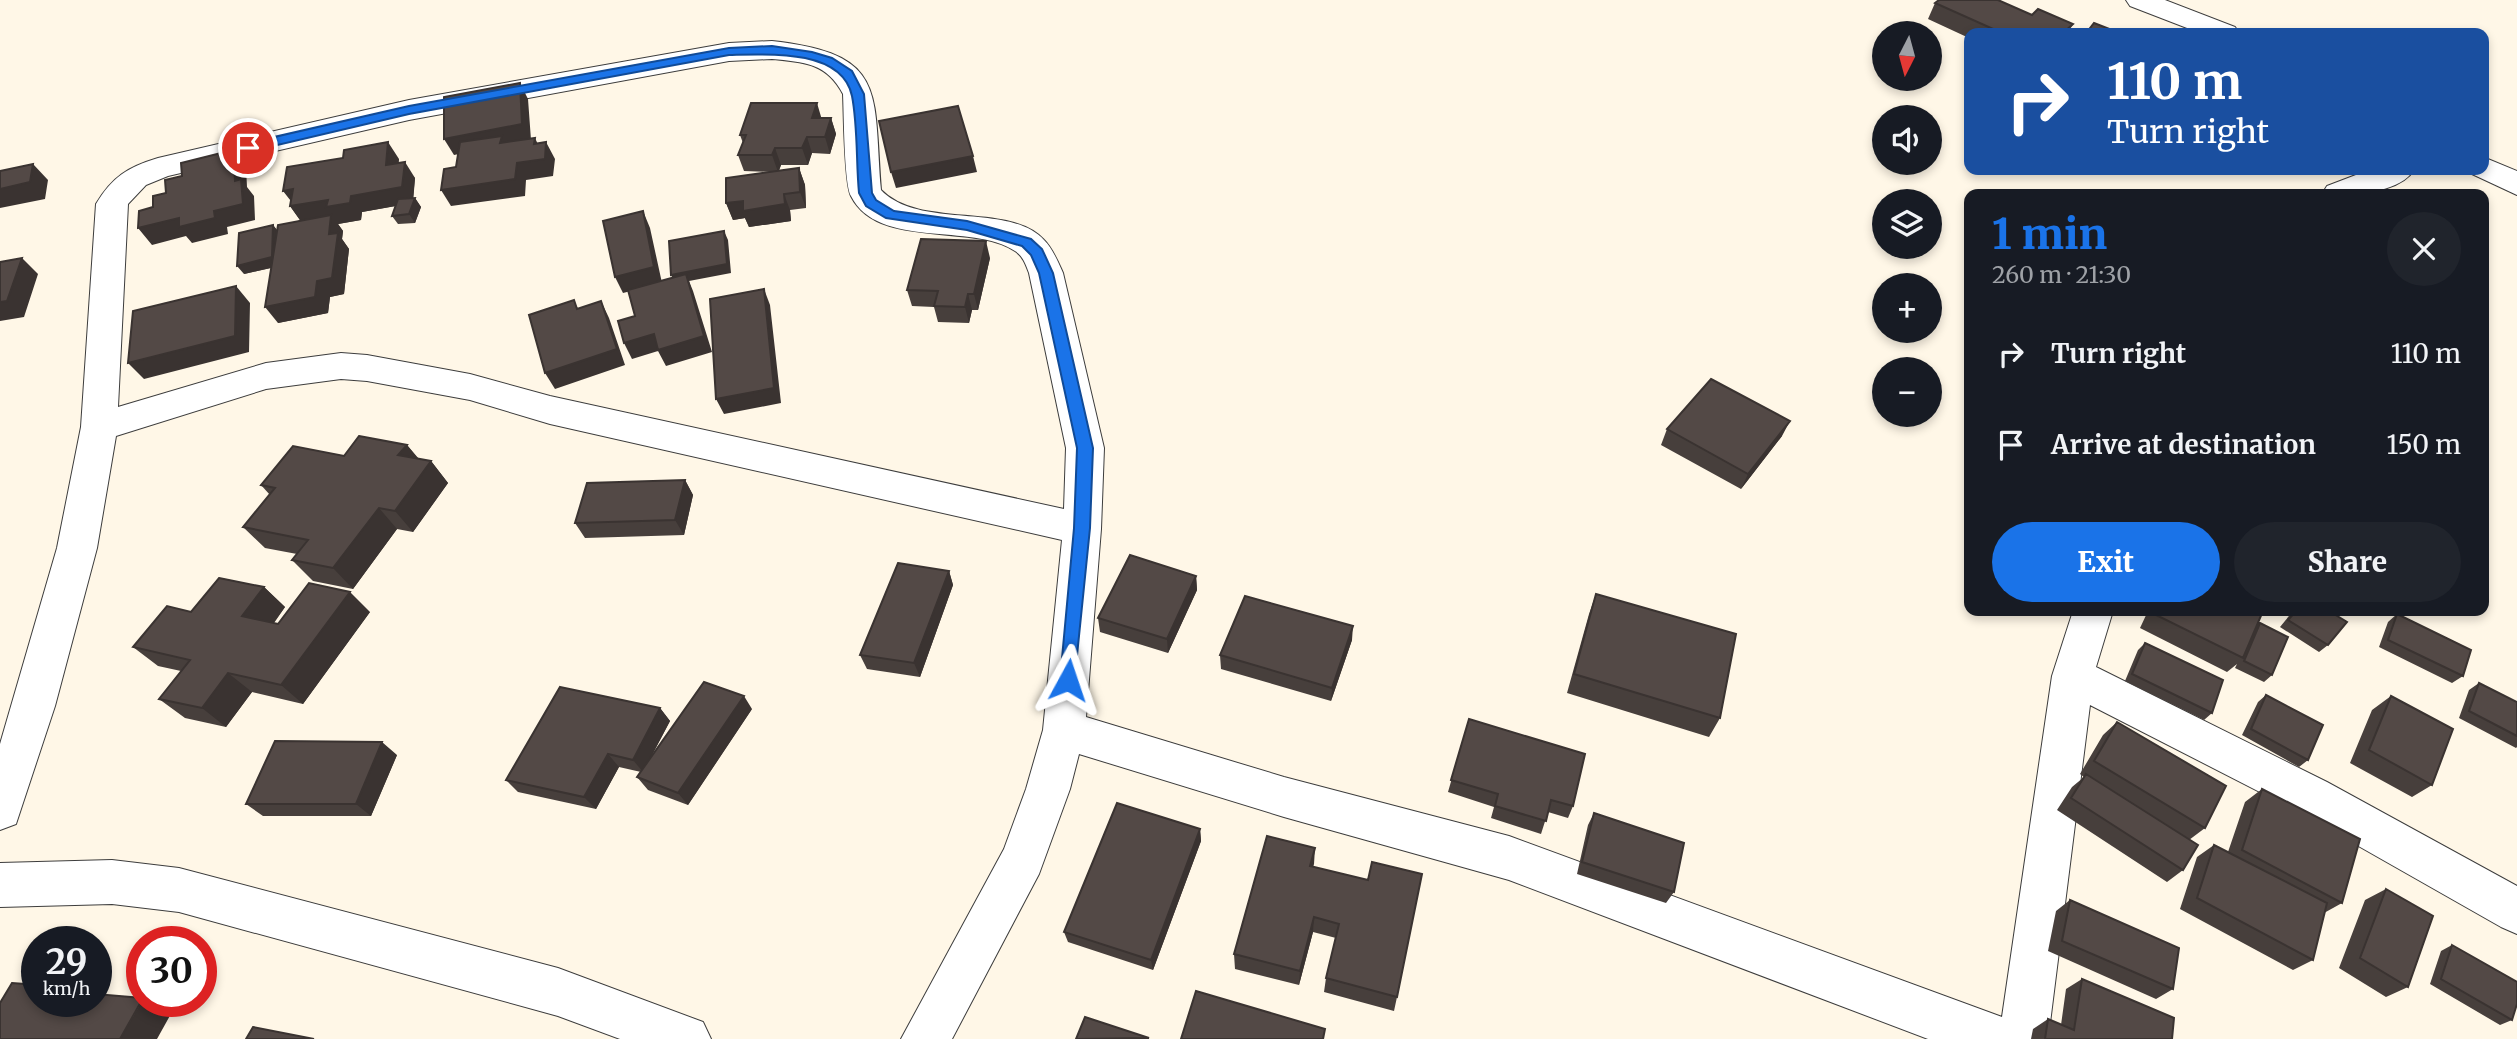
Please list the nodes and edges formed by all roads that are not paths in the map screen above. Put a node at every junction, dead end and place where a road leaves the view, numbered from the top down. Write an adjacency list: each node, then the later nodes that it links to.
1 (2140, 0): 2 (street)
2 (2212, 28)
3 (2489, 170): 5 (street)
4 (2386, 175): 6 (street)
5 (2517, 184)
6 (2350, 189)
7 (99, 427): 8 (street); 8 (street); 12 (street)
8 (1082, 528): 11 (street)
9 (2091, 616): 10 (street)
10 (2073, 676): 14 (street); 18 (street)
11 (1064, 730): 16 (street); 17 (street)
12 (0, 809)
13 (0, 885): 15 (street)
14 (2517, 911)
15 (686, 1039)
16 (926, 1039)
17 (1995, 1039)
18 (2023, 1039)

